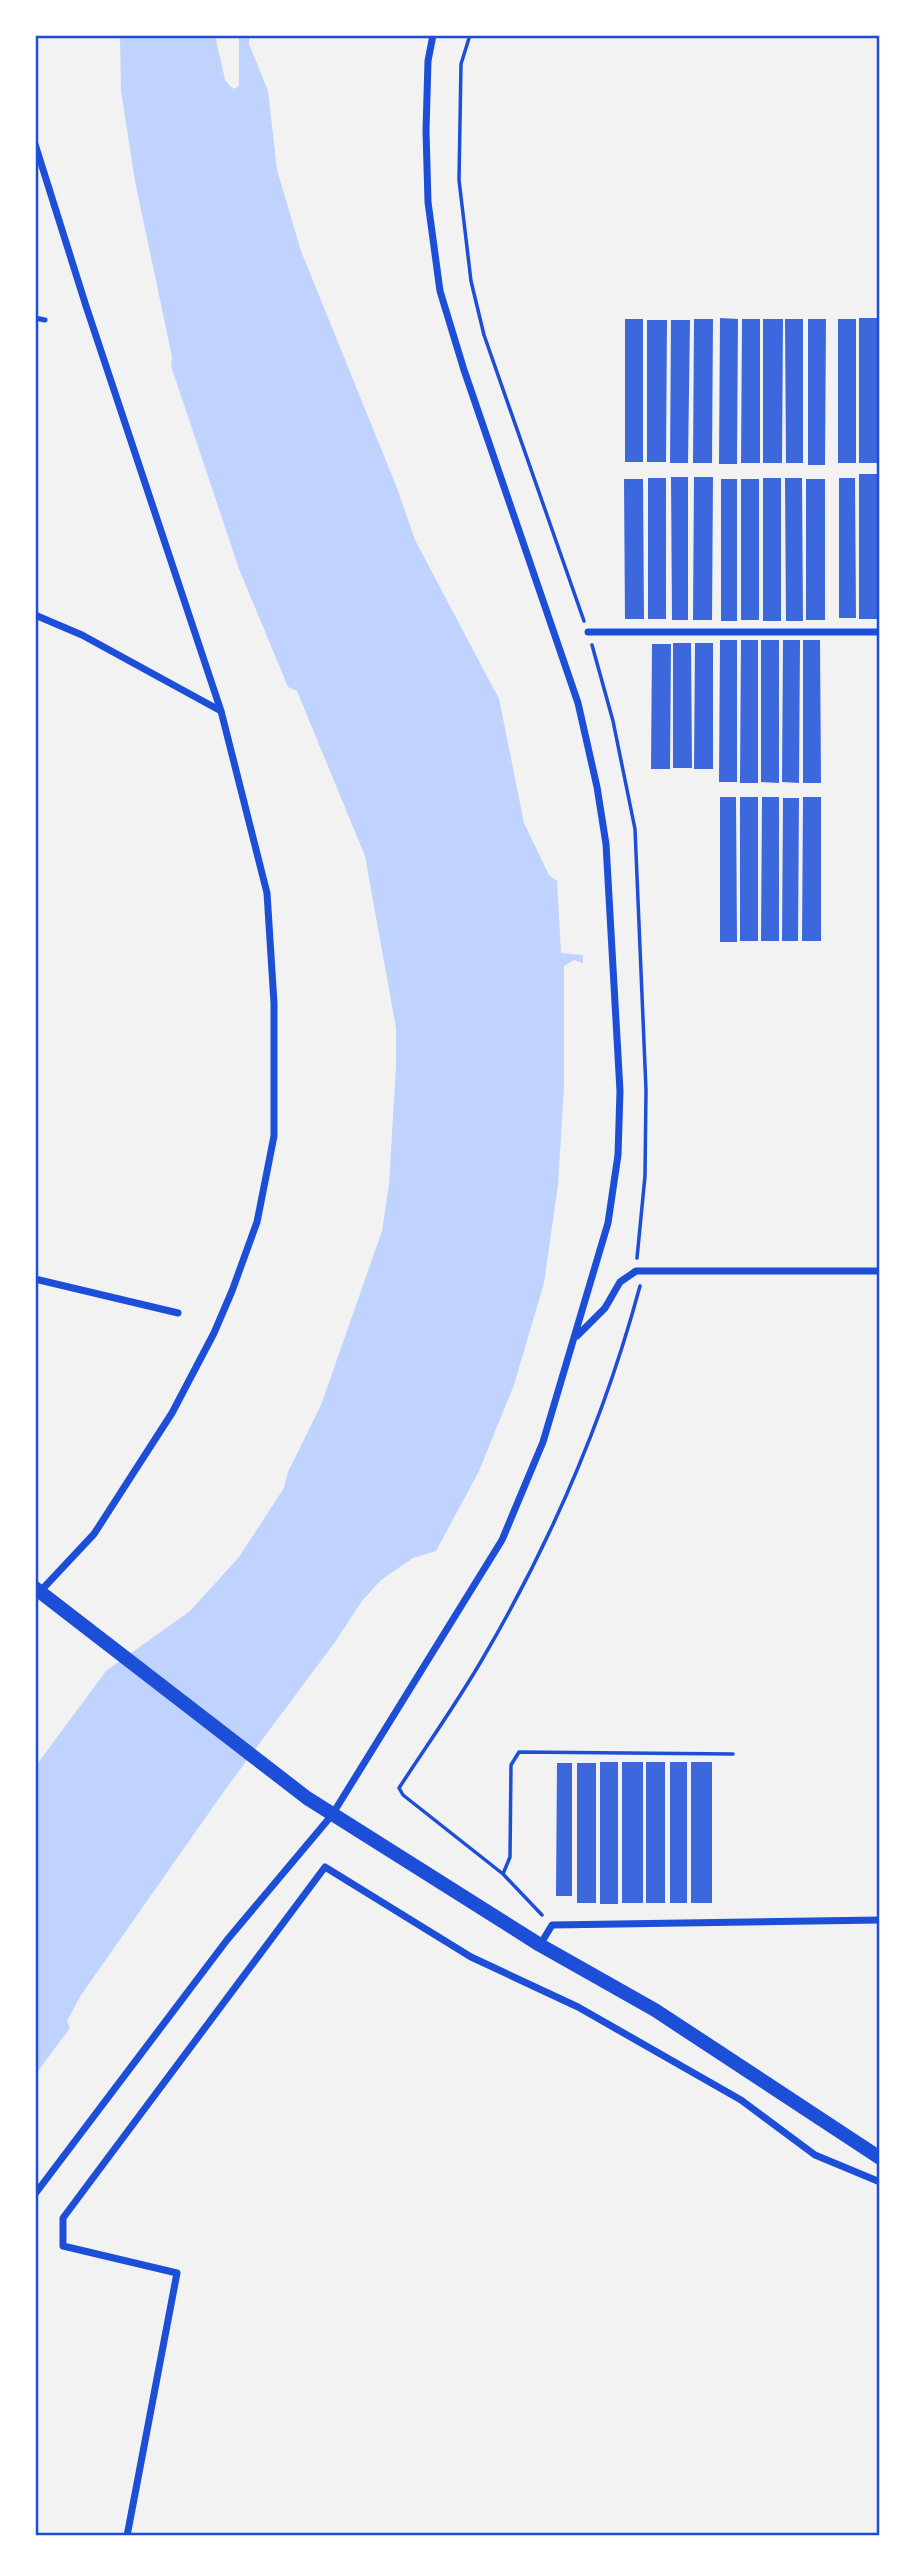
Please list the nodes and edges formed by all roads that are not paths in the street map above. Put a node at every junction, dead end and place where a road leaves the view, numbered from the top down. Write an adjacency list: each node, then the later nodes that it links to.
1 (433, 35): 12 (street)
2 (35, 144): 8 (street)
3 (35, 318): 4 (lane)
4 (45, 320)
5 (35, 615): 8 (street)
6 (588, 632): 7 (street)
7 (880, 632)
8 (221, 711): 13 (street)
9 (880, 1271): 12 (street)
10 (35, 1279): 11 (street)
11 (178, 1313)
12 (573, 1339): 14 (street)
13 (40, 1594): 14 (main road)
14 (332, 1815): 16 (main road); 19 (street)
15 (880, 1920): 16 (street)
16 (540, 1945): 17 (main road)
17 (880, 2158)
18 (880, 2182): 20 (street)
19 (35, 2194)
20 (127, 2536)

